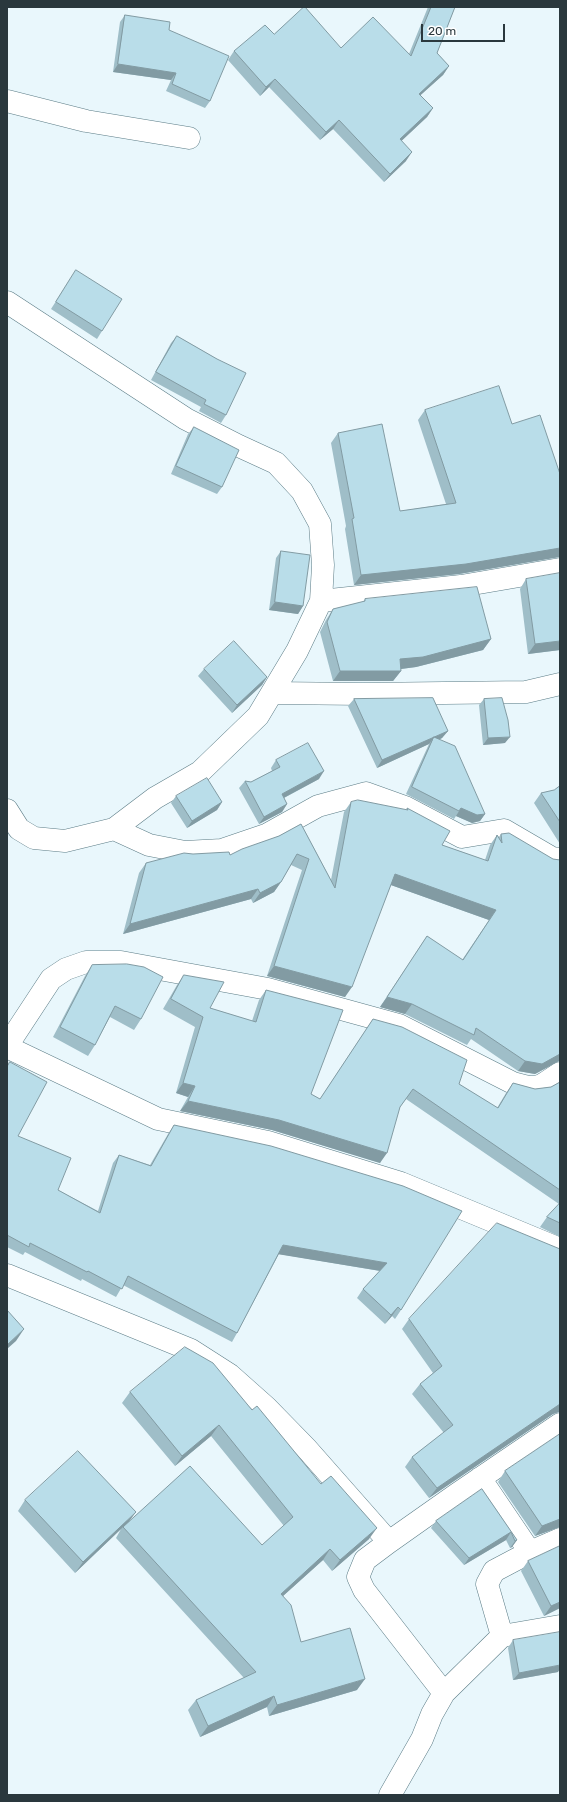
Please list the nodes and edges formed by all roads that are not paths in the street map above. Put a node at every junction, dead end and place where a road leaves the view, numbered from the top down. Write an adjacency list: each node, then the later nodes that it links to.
1 (7, 101): 2 (street)
2 (189, 138)
3 (7, 302): 5 (street)
4 (560, 569): 5 (street)
5 (321, 601): 7 (street)
6 (560, 684): 7 (street)
7 (272, 692): 9 (street)
8 (7, 810): 9 (street)
9 (114, 829): 10 (street)
10 (560, 859)
11 (7, 1046): 12 (street); 13 (street)
12 (560, 1073)
13 (560, 1249)
14 (7, 1275): 18 (street)
15 (560, 1424): 16 (street)
16 (480, 1478): 18 (street); 19 (street)
17 (560, 1539): 19 (street)
18 (389, 1542): 22 (street)
19 (530, 1552): 21 (street)
20 (560, 1626): 21 (street)
21 (502, 1636): 22 (street)
22 (444, 1693): 23 (street)
23 (390, 1795)

